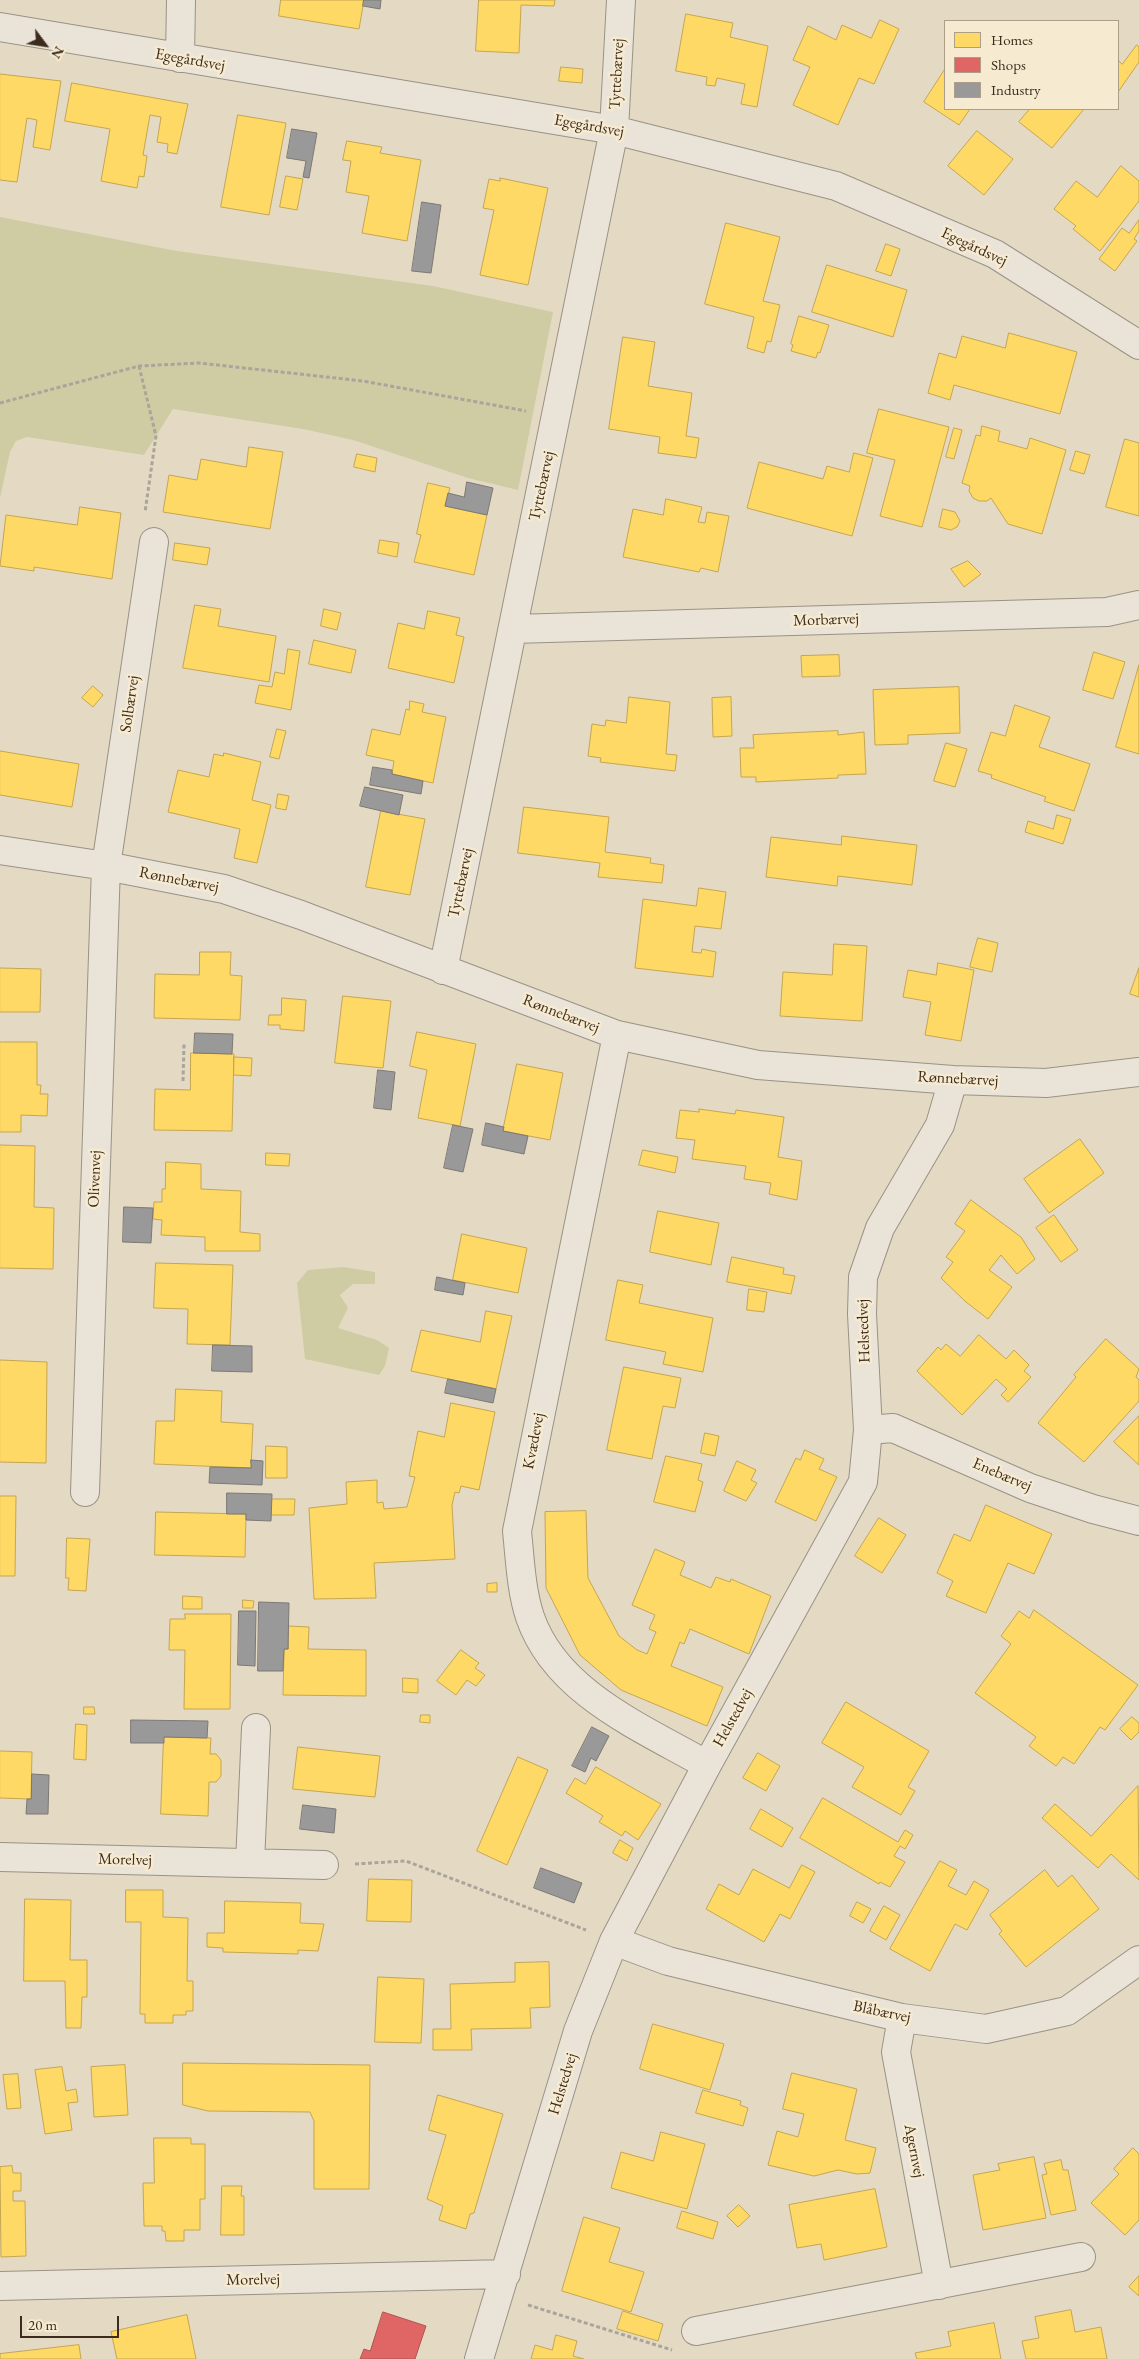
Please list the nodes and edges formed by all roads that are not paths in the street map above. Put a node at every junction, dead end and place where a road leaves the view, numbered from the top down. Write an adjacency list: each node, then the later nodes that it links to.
1 (181, 0): 4 (street)
2 (621, 0): 5 (street, Tyttebærvej)
3 (0, 27): 4 (street, Egegårdsvej)
4 (180, 58): 5 (street, Egegårdsvej)
5 (614, 130): 6 (street, Egegårdsvej); 9 (street, Tyttebærvej)
6 (1139, 345)
7 (154, 542): 11 (street, Solbærvej)
8 (1139, 605): 9 (street, Morbærvej)
9 (513, 629): 12 (street, Tyttebærvej)
10 (0, 850): 11 (street, Rønnebærvej)
11 (106, 866): 12 (street, Rønnebærvej); 17 (street, Olivenvej)
12 (443, 970): 13 (street, Rønnebærvej)
13 (617, 1035): 15 (street, Rønnebærvej); 20 (street, Kvædevej)
14 (1139, 1072): 15 (street, Rønnebærvej)
15 (953, 1080): 16 (street, Helstedvej)
16 (868, 1430): 18 (street, Enebærvej); 20 (street, Helstedvej)
17 (85, 1492)
18 (1139, 1521)
19 (256, 1728): 22 (street)
20 (707, 1765): 24 (street, Helstedvej)
21 (0, 1857): 22 (street, Morelvej)
22 (250, 1863): 23 (street, Morelvej)
23 (324, 1865)
24 (614, 1941): 26 (street, Blåbærvej); 28 (street, Helstedvej)
25 (1139, 1960): 26 (street, Blåbærvej)
26 (902, 2018): 29 (street, Agernvej)
27 (1081, 2257): 29 (street)
28 (503, 2285): 30 (street, Morelvej); 32 (street, Helstedvej)
29 (939, 2285): 31 (street)
30 (0, 2286)
31 (696, 2331)
32 (479, 2359)

